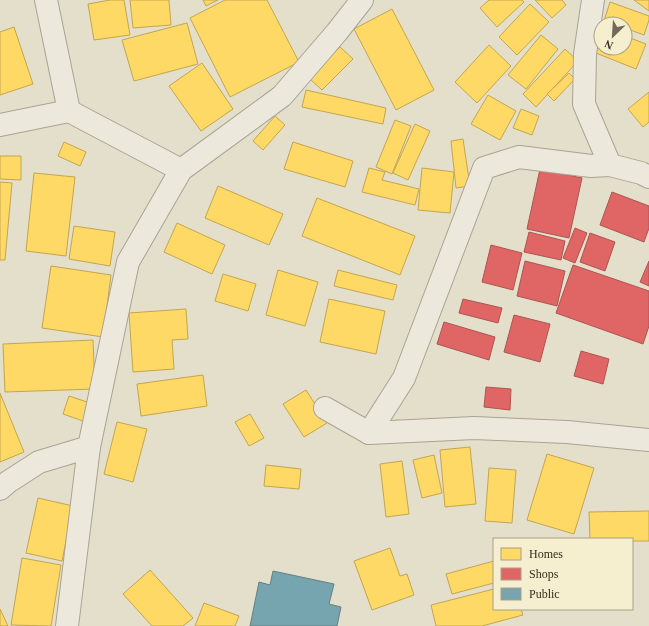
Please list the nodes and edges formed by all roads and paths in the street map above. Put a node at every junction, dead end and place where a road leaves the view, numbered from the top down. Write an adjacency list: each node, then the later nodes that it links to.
1 (46, 0): 4 (street)
2 (362, 0): 7 (street)
3 (593, 0): 6 (street)
4 (69, 110): 5 (street); 7 (street)
5 (0, 125)
6 (610, 165): 8 (street); 10 (street)
7 (181, 170): 12 (street)
8 (649, 177)
9 (326, 408): 10 (street)
10 (369, 433): 11 (street)
11 (649, 440)
12 (89, 447): 13 (street); 14 (street)
13 (0, 489)
14 (67, 626)

